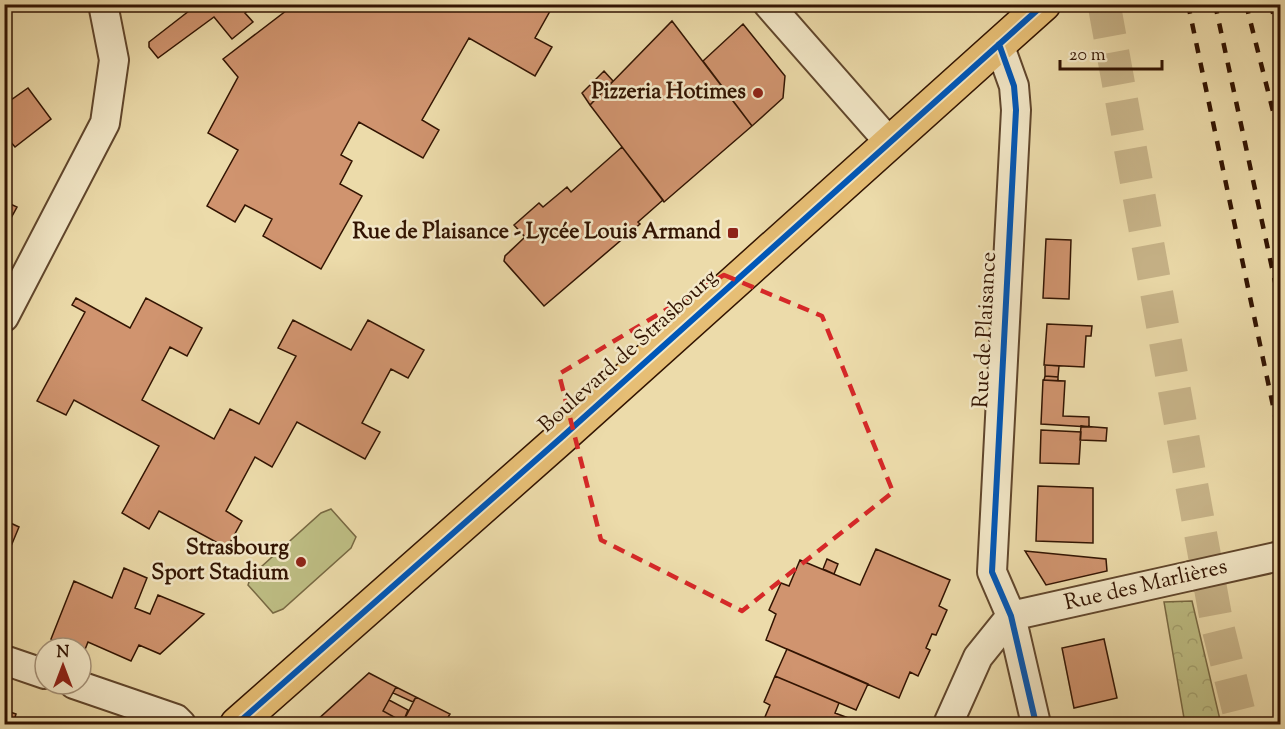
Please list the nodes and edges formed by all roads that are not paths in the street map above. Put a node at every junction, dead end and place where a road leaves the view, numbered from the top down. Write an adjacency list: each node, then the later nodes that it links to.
1 (103, 4): 6 (street)
2 (768, 4): 5 (street)
3 (1044, 4): 4 (main road, Boulevard de Strasbourg)
4 (1011, 25): 5 (main road, Boulevard de Strasbourg); 8 (street, Rue de Plaisance)
5 (890, 143): 13 (main road, Boulevard de Strasbourg)
6 (4, 317)
7 (1281, 556): 8 (street, Rue des Marlières, bridge)
8 (1011, 616): 14 (street); 15 (street, Rue de Plaisance)
9 (4, 660): 10 (street)
10 (33, 670)
11 (93, 691): 12 (street)
12 (181, 724)
13 (237, 724)
14 (948, 724)
15 (1036, 724)

